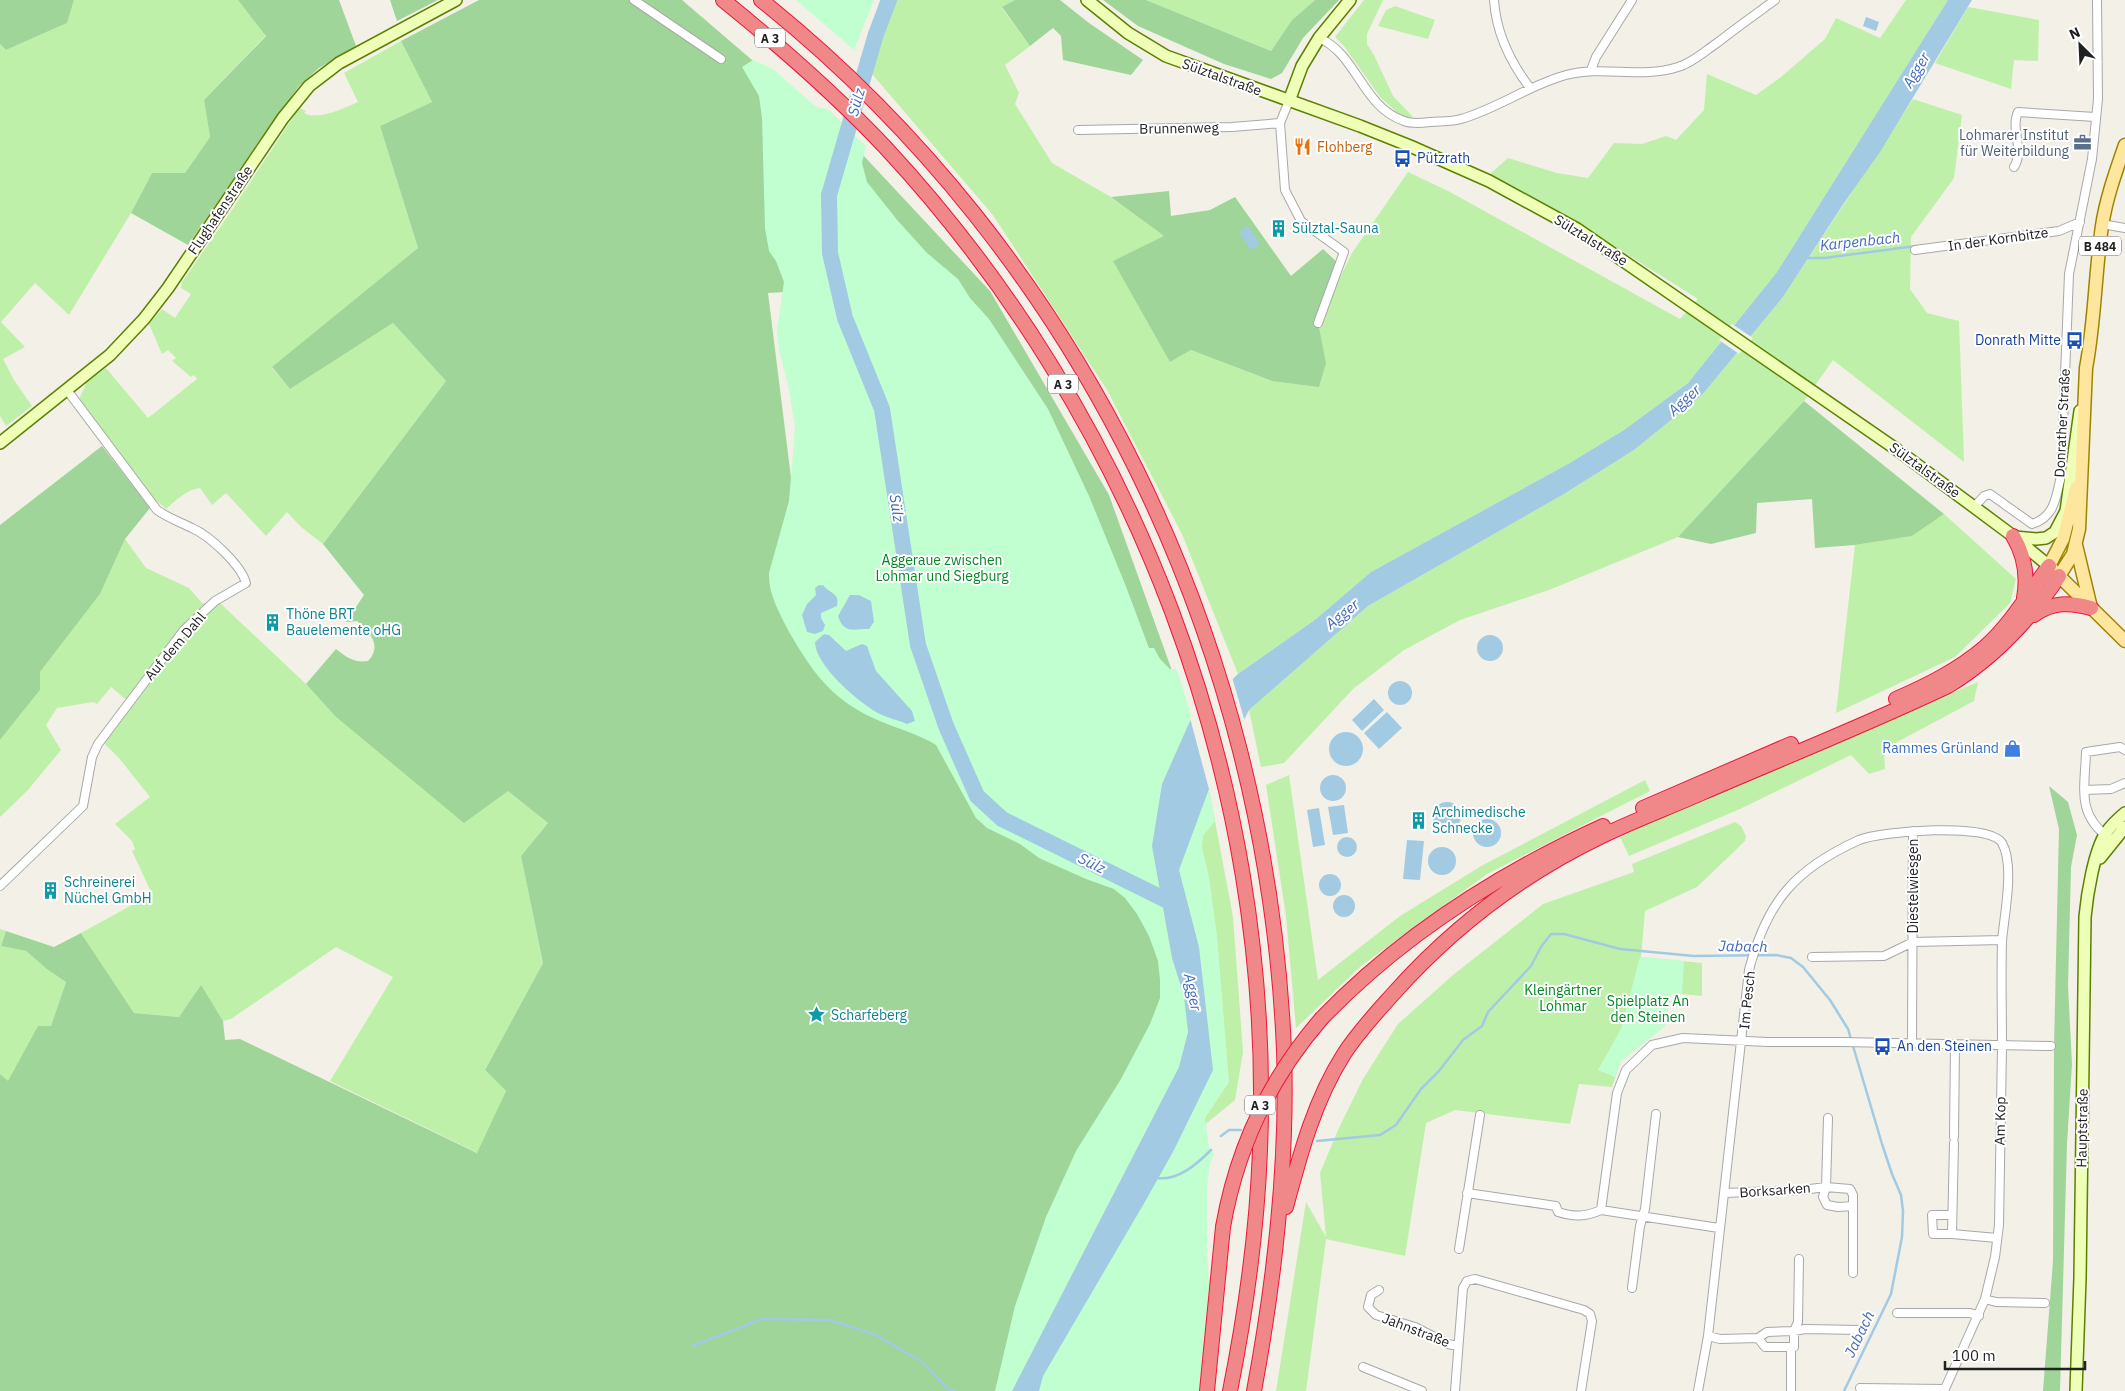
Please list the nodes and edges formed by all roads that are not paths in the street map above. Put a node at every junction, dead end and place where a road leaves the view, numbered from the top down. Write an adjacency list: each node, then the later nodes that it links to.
1 (456, 0): 27 (main road, Flughafenstraße)
2 (634, 0): 12 (street)
3 (723, 0): 89 (highway, A 3)
4 (761, 0): 69 (highway, A 3)
5 (1087, 0): 15 (main road, Sülztalstraße)
6 (1350, 0): 11 (main road)
7 (1494, 0): 14 (street)
8 (1632, 0): 13 (street)
9 (1775, 0): 13 (street)
10 (2097, 0): 16 (street, Donrather Straße)
11 (1319, 38): 14 (street); 15 (main road)
12 (721, 59)
13 (1591, 70): 14 (street)
14 (1530, 88)
15 (1289, 101): 17 (street); 30 (main road, Sülztalstraße)
16 (2095, 117): 20 (street); 21 (street, Donrather Straße)
17 (1280, 123): 18 (street, Brunnenweg); 25 (street)
18 (1078, 130)
19 (2125, 145): 22 (main road, B 484)
20 (2014, 167)
21 (2080, 222): 24 (street, In der Kornbitze); 30 (street, Donrather Straße)
22 (2102, 224): 23 (street); 26 (main road, B 484)
23 (2125, 228)
24 (1915, 250)
25 (1318, 324)
26 (2087, 382): 28 (main road, B 484); 32 (main road, B 484)
27 (67, 390): 29 (main road, Flughafenstraße); 47 (street, Auf dem Dahl)
28 (2082, 404): 31 (main road); 33 (main road, B 484)
29 (0, 443)
30 (1974, 507): 31 (main road, Sülztalstraße)
31 (2013, 536): 33 (main road, Sülztalstraße); 34 (highway)
32 (2076, 545): 33 (main road, B 484); 35 (main road)
33 (2054, 571): 34 (highway); 35 (main road); 36 (highway)
34 (2023, 601): 42 (highway)
35 (2091, 608): 36 (highway); 37 (main road)
36 (2029, 618): 42 (highway)
37 (2125, 640)
38 (2125, 750): 40 (street)
39 (2125, 783): 40 (street)
40 (2086, 790): 46 (street)
41 (2125, 813): 46 (main road)
42 (1622, 822): 45 (highway)
43 (2125, 827): 46 (main road)
44 (1914, 831): 48 (street, Im Pesch); 49 (street, Diestelwiesgen); 51 (street, Im Pesch)
45 (1599, 832): 69 (highway); 88 (highway, bridge)
46 (2109, 838): 96 (main road, Hauptstraße)
47 (0, 886)
48 (2002, 940): 49 (street, Diestelwiesgen); 54 (street, Am Kop)
49 (1913, 942): 50 (street, Diestelwiesgen); 52 (street, Diestelwiesgen)
50 (1812, 958)
51 (1743, 1041): 52 (street); 61 (street, Im Pesch); 63 (street)
52 (1912, 1043): 53 (street)
53 (1955, 1044): 54 (street); 64 (street)
54 (2002, 1046): 55 (street); 68 (street, Am Kop)
55 (2051, 1046)
56 (1656, 1114): 65 (street)
57 (1480, 1115): 60 (street)
58 (1828, 1118): 59 (street, Borksarken)
59 (1826, 1186): 61 (street, Borksarken); 62 (street, Borksarken); 62 (street, Borksarken)
60 (1467, 1193): 63 (street); 70 (street)
61 (1724, 1193): 66 (street, Im Pesch)
62 (1853, 1206): 72 (street, Borksarken)
63 (1601, 1210): 65 (street)
64 (1952, 1215): 67 (street); 67 (street)
65 (1643, 1217): 66 (street); 73 (street)
66 (1719, 1228): 81 (street, Im Pesch)
67 (1952, 1234): 68 (street)
68 (1997, 1238): 75 (street, Am Kop)
69 (1277, 1242): 90 (highway, A 3)
70 (1459, 1249)
71 (1799, 1259): 80 (street)
72 (1853, 1273)
73 (1632, 1288)
74 (1379, 1290): 83 (street, Jahnstraße)
75 (1985, 1299): 76 (street); 78 (street, Am Kop)
76 (2045, 1303)
77 (1897, 1313): 78 (street)
78 (1979, 1316): 87 (street, Am Kop)
79 (1860, 1330): 80 (street)
80 (1794, 1331): 82 (street); 84 (street)
81 (1708, 1336): 82 (street); 94 (street, Im Pesch)
82 (1758, 1338): 84 (street)
83 (1458, 1346): 92 (street, Jahnstraße); 93 (street, Jahnstraße)
84 (1791, 1347): 95 (street)
85 (1363, 1366): 91 (street)
86 (1860, 1388): 87 (street, Am Kop)
87 (1944, 1390)
88 (1208, 1391)
89 (1230, 1391)
90 (1254, 1391)
91 (1422, 1391)
92 (1455, 1391)
93 (1581, 1391)
94 (1698, 1391)
95 (1791, 1391)
96 (2076, 1391)

